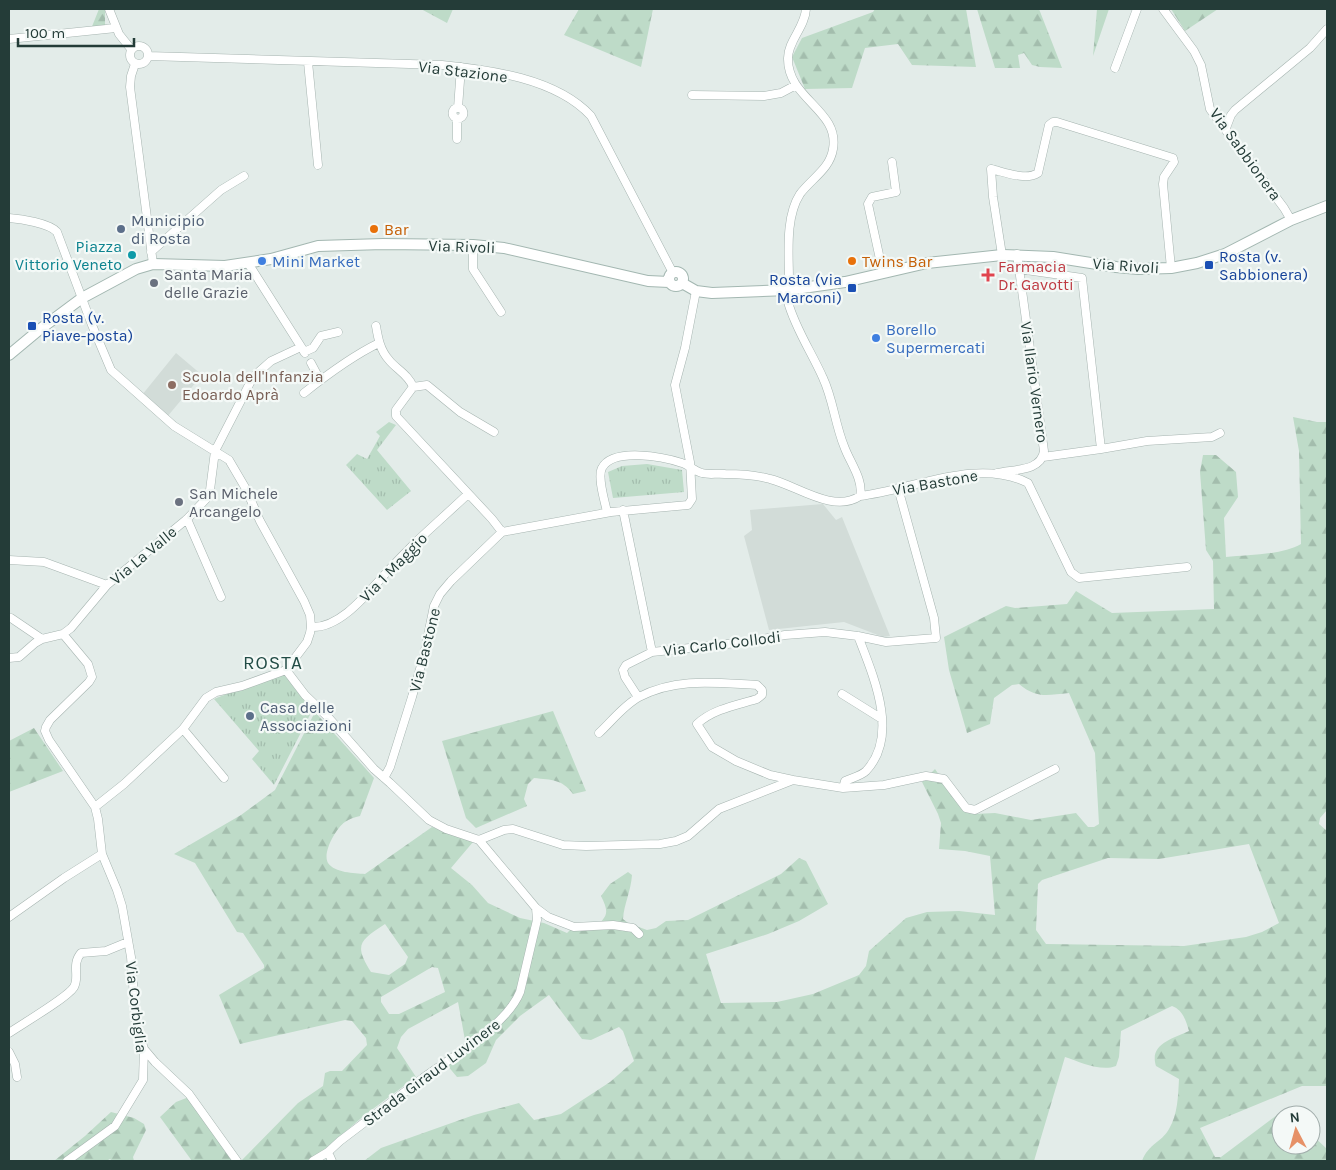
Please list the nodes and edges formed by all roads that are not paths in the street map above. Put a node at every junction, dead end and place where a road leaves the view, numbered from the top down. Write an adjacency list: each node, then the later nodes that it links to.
1 (109, 9): 5 (street)
2 (806, 9): 14 (street)
3 (1137, 9): 13 (street)
4 (1163, 9): 16 (street, Via Sabbionera)
5 (116, 28): 7 (street); 8 (street)
6 (1327, 29): 16 (street)
7 (9, 39)
8 (131, 49): 9 (street); 11 (street)
9 (148, 56): 10 (street, Via Stazione); 11 (street)
10 (308, 62): 12 (street, Via Stazione); 19 (street)
11 (135, 64): 25 (street)
12 (461, 67): 17 (street); 33 (street, Via Stazione)
13 (1115, 68)
14 (796, 85): 15 (street); 35 (street)
15 (692, 95)
16 (1226, 128): 23 (street, Via Sabbionera)
17 (457, 139)
18 (892, 162): 32 (street)
19 (318, 164)
20 (244, 176): 25 (street)
21 (1327, 206): 23 (street, Via Rivoli)
22 (9, 218): 36 (street)
23 (1291, 220): 30 (street, Via Rivoli)
24 (473, 245): 28 (street, Via Rivoli); 33 (street, Via Rivoli); 37 (street)
25 (151, 252): 29 (street)
26 (1017, 254): 27 (street, Via Rivoli); 30 (street, Via Rivoli); 31 (street, Via Ilario Vernero)
27 (1002, 255): 30 (street); 32 (street, Via Rivoli)
28 (248, 263): 29 (street, Via Rivoli); 41 (street)
29 (153, 264): 36 (street, Via Rivoli)
30 (1171, 268)
31 (1019, 269): 49 (street, Via Rivoli); 51 (street, Via Ilario Vernero)
32 (883, 273): 35 (street, Via Rivoli)
33 (671, 277): 34 (street, Via Rivoli)
34 (696, 290): 35 (street, Via Rivoli); 52 (street)
35 (788, 290): 56 (street)
36 (82, 298): 42 (street, Via Rivoli); 50 (street)
37 (501, 312)
38 (376, 326): 40 (street)
39 (338, 332): 41 (street)
40 (379, 343): 44 (street); 45 (street)
41 (304, 350): 50 (street)
42 (9, 355)
43 (311, 363): 44 (street)
44 (320, 380): 46 (street)
45 (412, 385): 47 (street); 55 (street)
46 (304, 393)
47 (494, 432)
48 (1220, 433): 49 (street)
49 (1101, 449): 51 (street)
50 (215, 451): 59 (street); 66 (street)
51 (1044, 457): 53 (street, Via Ilario Vernero)
52 (691, 468): 56 (street, Via Bastone); 57 (street); 58 (street, Via Bastone)
53 (995, 474): 54 (street, Via Bastone); 62 (street, Via Bastone)
54 (898, 488): 56 (street, Via Bastone); 68 (street, Via Carlo Collodi)
55 (468, 494): 60 (street); 66 (street, Via 1 Maggio)
56 (860, 496)
57 (623, 510): 58 (street); 70 (street)
58 (608, 512): 60 (street)
59 (187, 519): 63 (street, Via La Valle); 64 (street, Via La Valle)
60 (502, 532): 80 (street, Via Bastone)
61 (9, 560): 63 (street)
62 (1187, 567)
63 (108, 585): 67 (street, Via La Valle)
64 (221, 597)
65 (12, 618): 69 (street)
66 (312, 627): 72 (street)
67 (63, 634): 69 (street); 83 (street, Via Corbiglia)
68 (858, 636): 70 (street, Via Carlo Collodi); 75 (street)
69 (42, 639): 71 (street)
70 (652, 652): 74 (street, Via Carlo Collodi)
71 (9, 658)
72 (286, 670): 76 (street); 80 (street)
73 (842, 694): 75 (street)
74 (638, 698): 77 (street); 81 (street)
75 (882, 719): 82 (street)
76 (183, 729): 79 (street); 83 (street)
77 (599, 734)
78 (1055, 769): 82 (street)
79 (224, 778)
80 (384, 778): 84 (street)
81 (793, 780): 82 (street); 84 (street)
82 (843, 788)
83 (95, 807): 85 (street, Via Corbiglia)
84 (479, 840): 86 (street)
85 (102, 854): 87 (street); 89 (street, Via Corbiglia)
86 (536, 908): 88 (street); 94 (street, Strada Giraud Luvinere)
87 (9, 917)
88 (639, 934)
89 (128, 942): 90 (street); 91 (street, Via Corbiglia)
90 (9, 1032)
91 (144, 1049): 95 (street, Via Corbiglia); 96 (street)
92 (9, 1052): 93 (street)
93 (17, 1078)
94 (328, 1152): 97 (street, Strada Giraud Luvinere); 98 (street)
95 (67, 1161)
96 (238, 1161)
97 (313, 1161)
98 (332, 1161)

